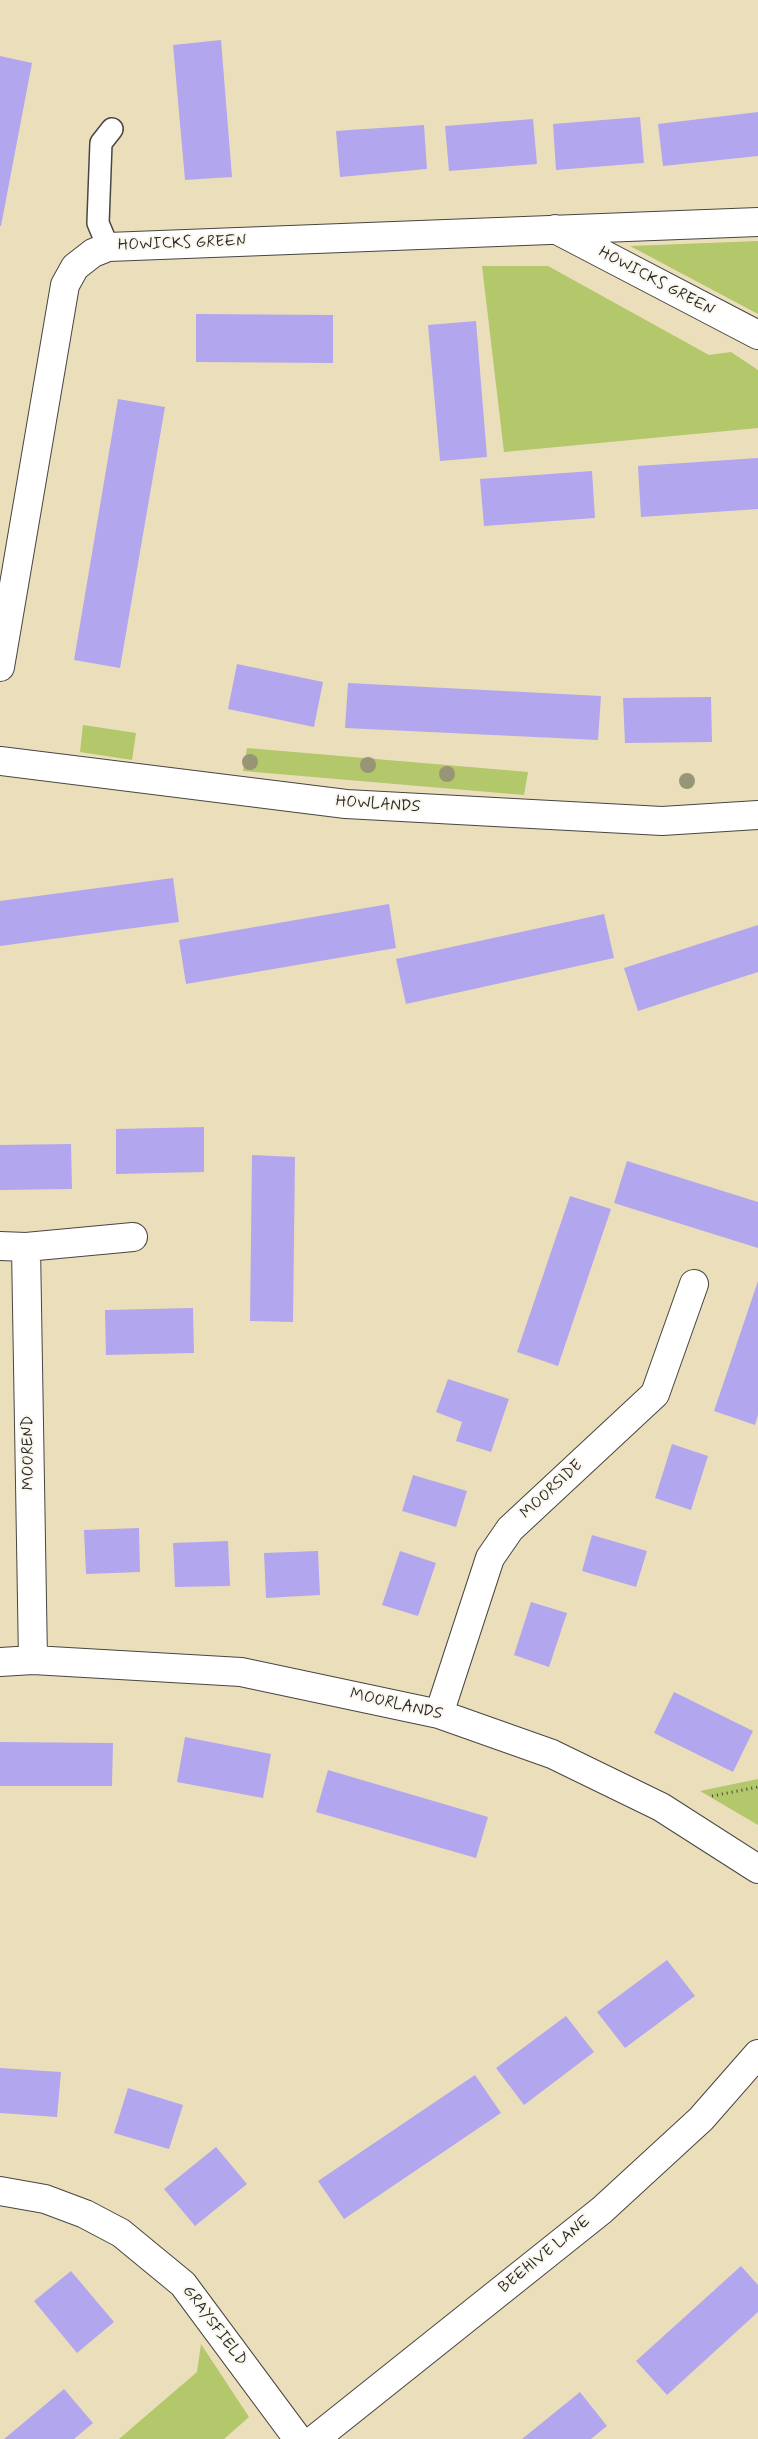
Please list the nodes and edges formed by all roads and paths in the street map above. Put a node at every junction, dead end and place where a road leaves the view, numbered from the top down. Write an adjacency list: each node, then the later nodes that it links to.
1 (112, 129): 4 (lane)
2 (758, 222): 3 (street, HOWICKS GREEN)
3 (554, 228): 4 (street, HOWICKS GREEN); 5 (street, HOWICKS GREEN)
4 (108, 247): 6 (street, HOWICKS GREEN)
5 (758, 335)
6 (0, 667)
7 (0, 761): 8 (street, HOWLANDS)
8 (758, 815)
9 (133, 1238): 10 (street, MOOREND)
10 (13, 1246): 12 (street, MOOREND)
11 (694, 1284): 14 (street, MOORSIDE)
12 (33, 1660): 13 (street, MOORLANDS); 14 (street, MOORLANDS)
13 (0, 1662)
14 (439, 1714): 15 (street, MOORLANDS)
15 (758, 1869)
16 (758, 2054): 19 (street, BEEHIVE LANE)
17 (0, 2191): 18 (street, GRAYSFIELD)
18 (298, 2439)
19 (315, 2439)

